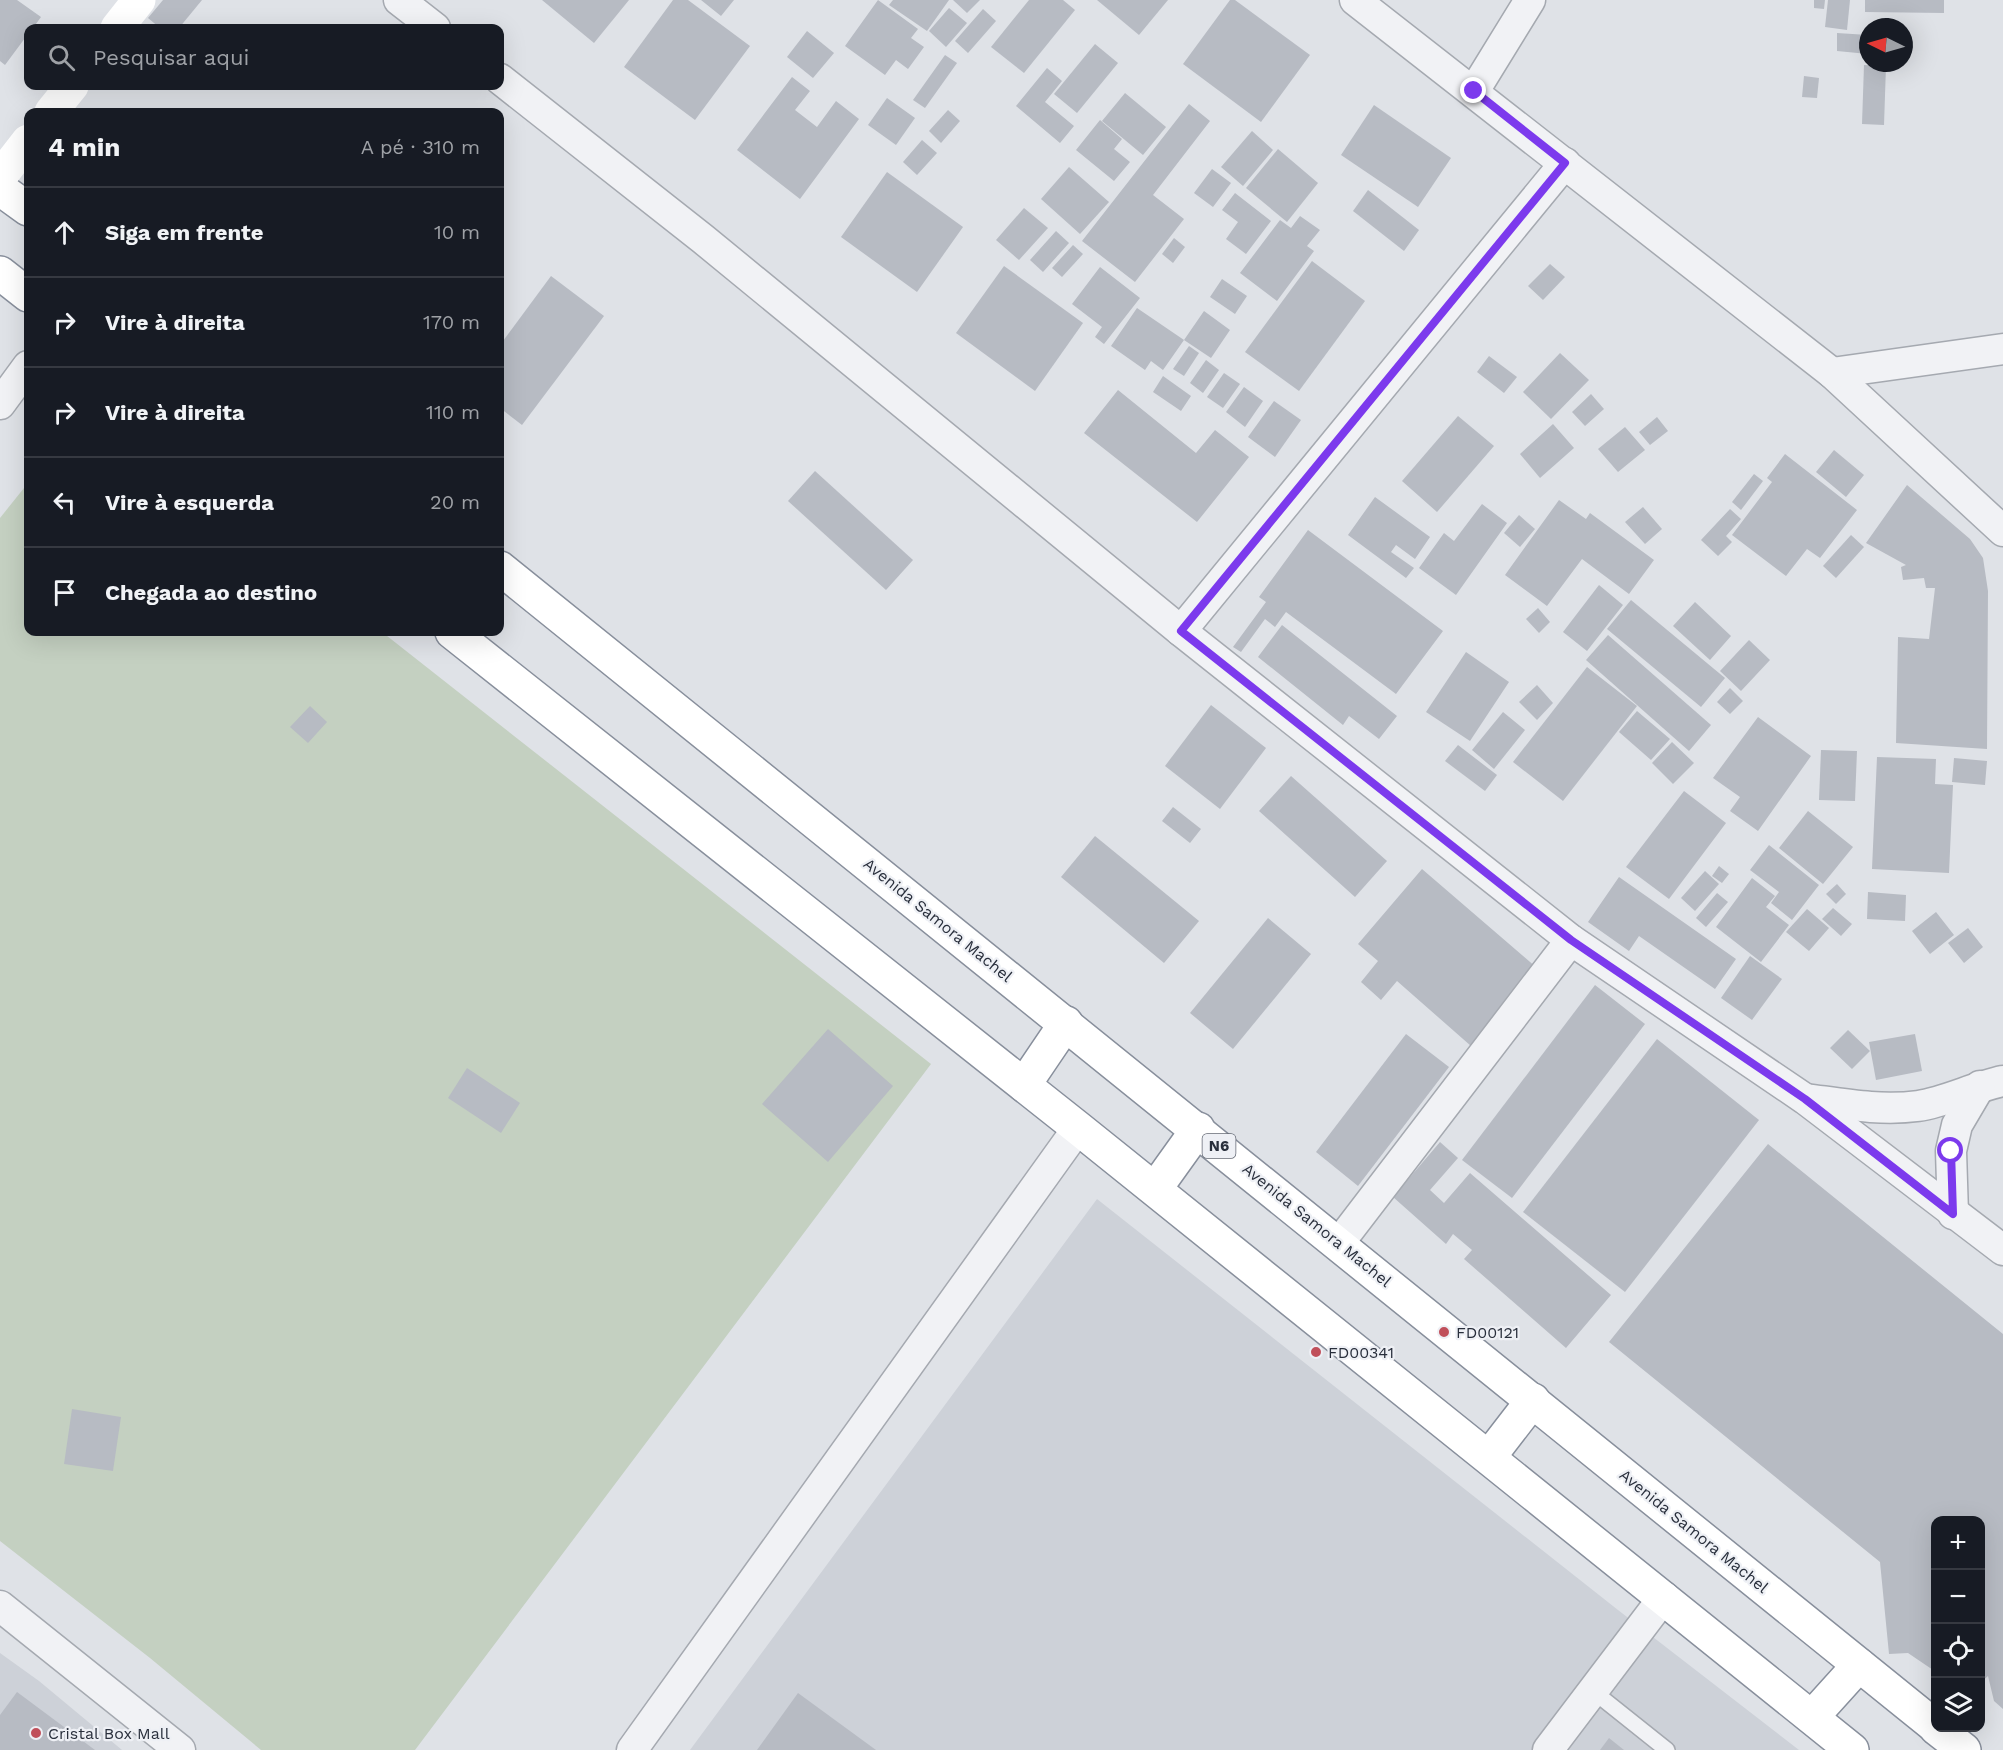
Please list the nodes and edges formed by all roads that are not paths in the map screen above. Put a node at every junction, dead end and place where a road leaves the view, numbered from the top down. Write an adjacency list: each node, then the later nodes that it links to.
1 (139, 0): 5 (main road)
2 (399, 0): 6 (street)
3 (1355, 0): 9 (street)
4 (1530, 0): 9 (street)
5 (120, 24)
6 (430, 24)
7 (504, 82): 24 (street)
8 (69, 90): 10 (main road)
9 (1474, 91): 12 (street)
10 (54, 108)
11 (24, 146): 13 (main road)
12 (1565, 163): 20 (street); 24 (street)
13 (0, 177)
14 (0, 189): 15 (main road)
15 (24, 206)
16 (0, 273): 17 (main road)
17 (24, 292)
18 (2003, 350): 20 (street)
19 (24, 371): 21 (street)
20 (1832, 373): 22 (street)
21 (0, 404)
22 (2003, 531)
23 (504, 571): 27 (main road, Avenida Samora Machel / N6)
24 (1181, 631): 26 (street)
25 (457, 636): 29 (main road)
26 (1571, 940): 30 (street); 35 (street)
27 (1065, 1023): 29 (main road); 32 (main road, Avenida Samora Machel / N6)
28 (1991, 1084): 30 (street); 34 (street)
29 (1024, 1085): 31 (main road)
30 (1805, 1099): 34 (street)
31 (1078, 1128): 33 (main road); 47 (street)
32 (1198, 1129): 33 (main road); 35 (main road, Avenida Samora Machel / N6)
33 (1155, 1189): 38 (main road)
34 (1953, 1214): 36 (street)
35 (1339, 1243): 37 (main road, Avenida Samora Machel / N6)
36 (2003, 1250)
37 (1533, 1400): 38 (main road); 41 (main road, Avenida Samora Machel / N6)
38 (1489, 1457): 39 (main road)
39 (1664, 1597): 42 (street); 43 (main road)
40 (0, 1606): 46 (street)
41 (1859, 1665): 43 (main road); 44 (main road, Avenida Samora Machel / N6)
42 (1593, 1691): 48 (street); 49 (lane)
43 (1812, 1718): 50 (main road)
44 (1931, 1723)
45 (1942, 1732): 51 (main road, Avenida Samora Machel / N6)
46 (180, 1750)
47 (632, 1750)
48 (1548, 1750)
49 (1667, 1750)
50 (1852, 1750)
51 (1964, 1750)

